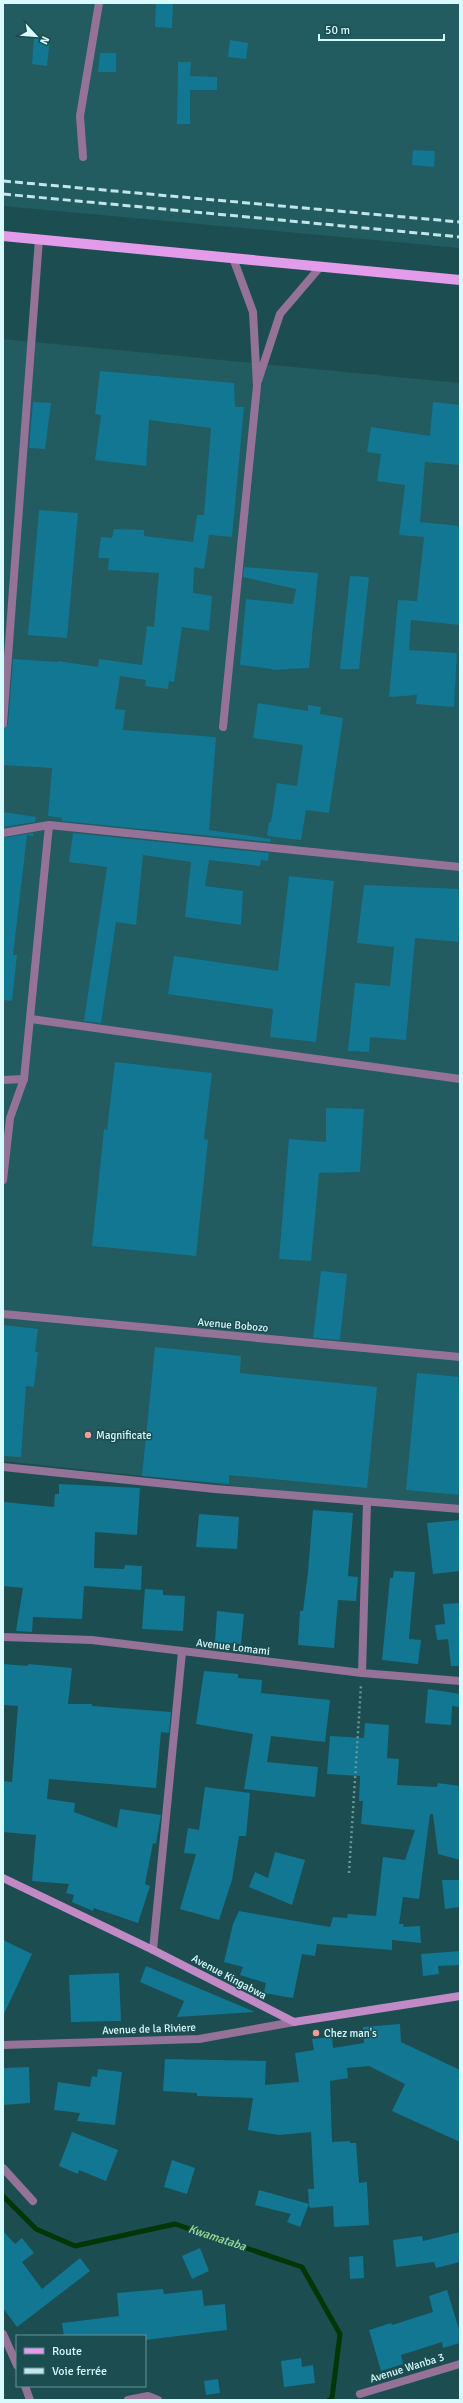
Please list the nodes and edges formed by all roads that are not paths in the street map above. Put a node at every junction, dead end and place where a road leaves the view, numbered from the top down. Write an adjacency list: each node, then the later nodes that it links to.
1 (99, 3): 2 (street)
2 (83, 157)
3 (3, 236): 4 (main road)
4 (39, 239): 5 (main road); 9 (street)
5 (233, 258): 6 (main road); 8 (street)
6 (321, 266): 7 (main road); 8 (street)
7 (460, 280)
8 (257, 386): 10 (street)
9 (3, 724)
10 (224, 727)
11 (49, 825): 12 (street); 13 (street); 14 (street)
12 (3, 833)
13 (460, 867)
14 (31, 1019): 15 (street); 16 (street)
15 (24, 1079): 17 (street); 18 (street)
16 (460, 1079)
17 (3, 1080)
18 (3, 1180)
19 (3, 1314): 20 (street, Avenue Bobozo)
20 (460, 1357)
21 (3, 1467): 22 (street)
22 (367, 1502): 23 (street); 26 (street)
23 (460, 1509)
24 (3, 1637): 25 (street, Avenue Lomami)
25 (182, 1652): 26 (street, Avenue Lomami); 29 (street)
26 (362, 1673): 27 (street, Avenue Lomami)
27 (460, 1681)
28 (3, 1878): 29 (street, Avenue Kingabwa)
29 (153, 1950): 31 (street, Avenue Kingabwa)
30 (460, 1996): 31 (street)
31 (294, 2022): 32 (street, Avenue de la Riviere)
32 (3, 2045)
33 (3, 2168): 34 (street)
34 (33, 2201)
35 (3, 2334): 36 (street)
36 (16, 2363)
37 (460, 2364): 39 (street, Avenue Wanba 3)
38 (24, 2387): 40 (street)
39 (360, 2394)
40 (30, 2400)
41 (128, 2400): 42 (street)
42 (158, 2400)

